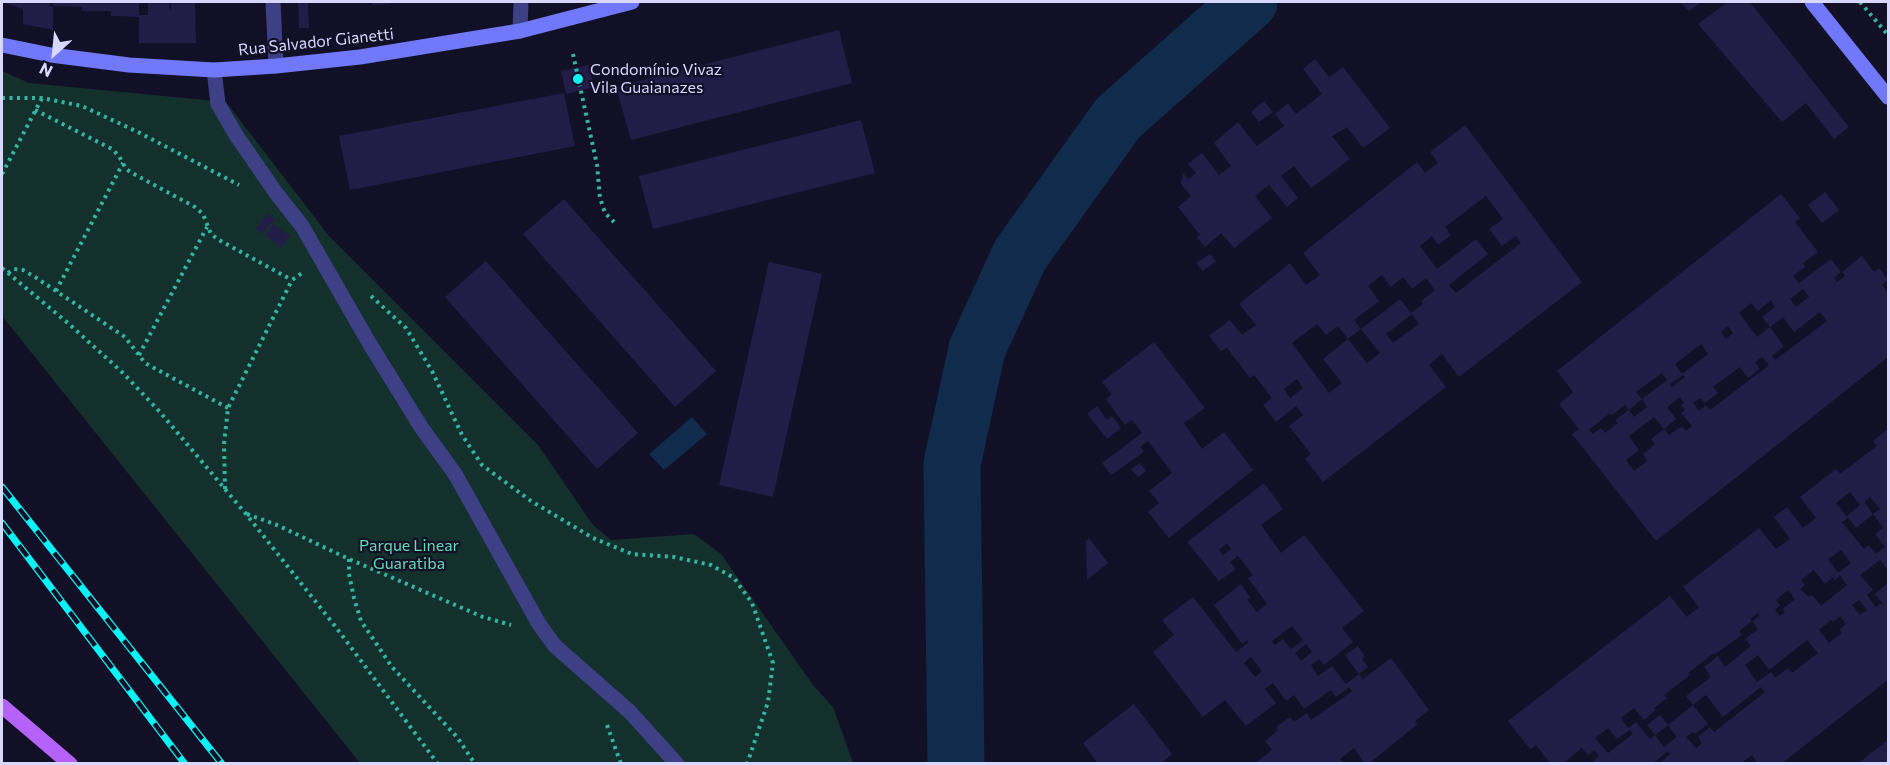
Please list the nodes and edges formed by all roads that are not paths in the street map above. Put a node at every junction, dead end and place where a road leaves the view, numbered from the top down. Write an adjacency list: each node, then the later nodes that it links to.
1 (273, 2): 7 (street)
2 (521, 2): 5 (street)
3 (632, 2): 5 (main road, Rua Salvador Gianetti)
4 (1812, 2): 9 (main road)
5 (520, 31): 7 (main road, Rua Salvador Gianetti)
6 (2, 45): 8 (main road, Rua Salvador Gianetti)
7 (276, 66): 8 (main road, Rua Salvador Gianetti)
8 (214, 70): 12 (street)
9 (1888, 97)
10 (2, 706): 11 (main road)
11 (70, 764)
12 (677, 764)

